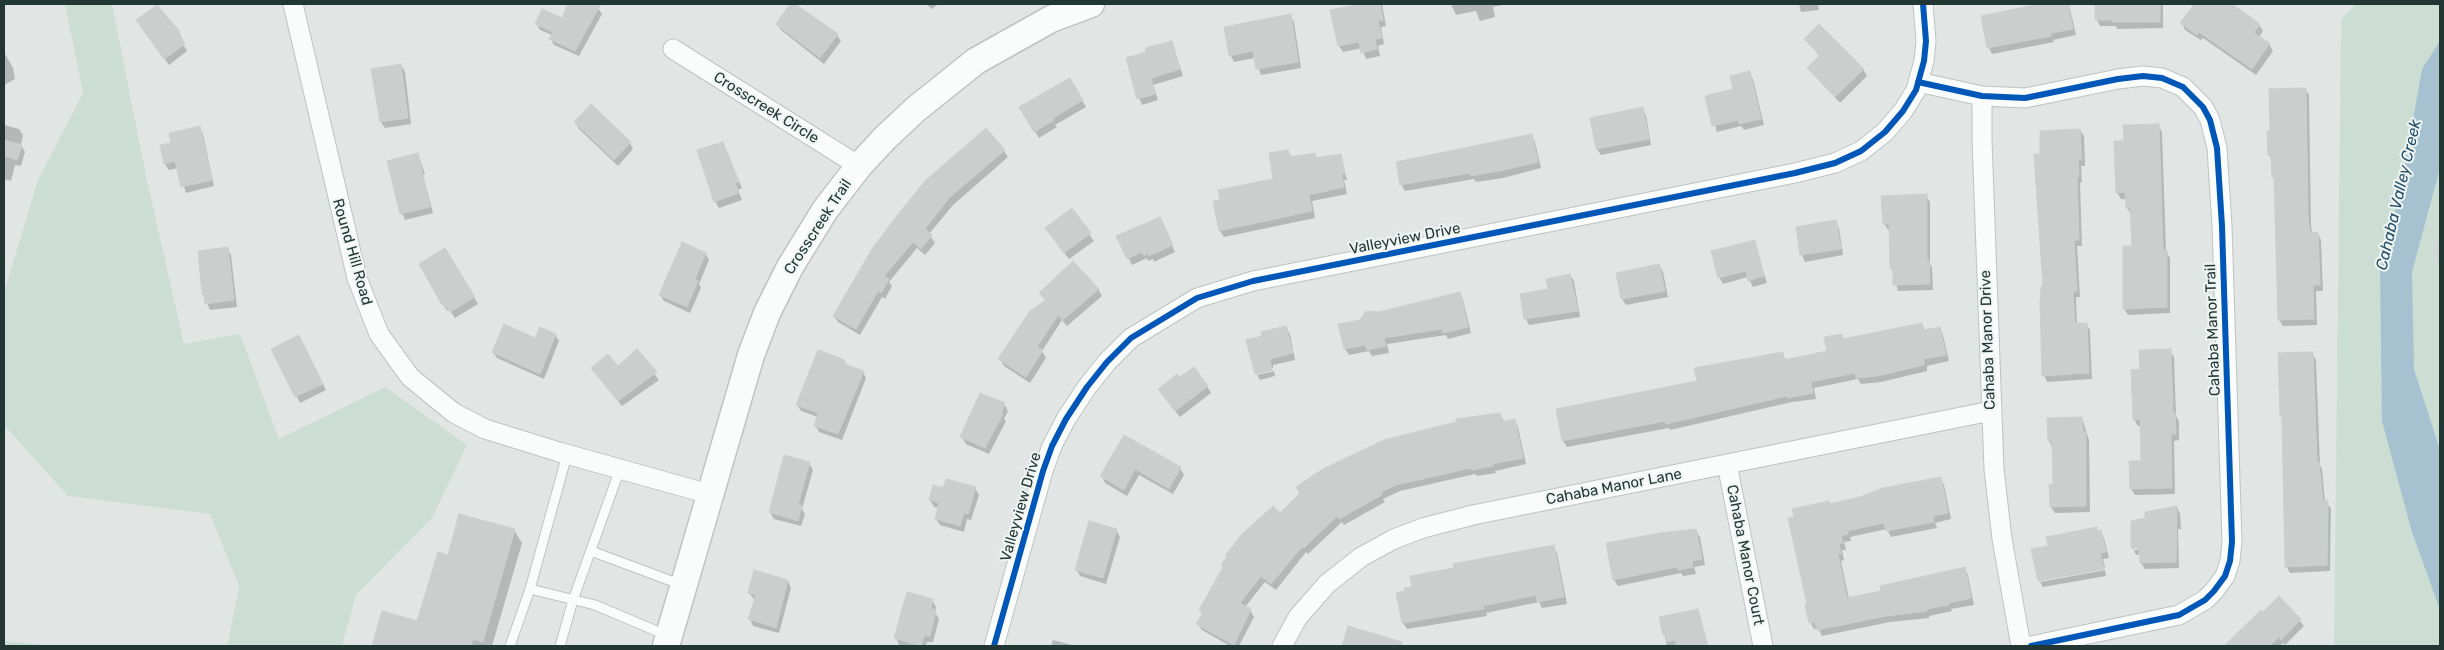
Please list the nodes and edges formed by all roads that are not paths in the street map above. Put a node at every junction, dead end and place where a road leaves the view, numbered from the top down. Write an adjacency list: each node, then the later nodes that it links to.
1 (293, 4): 9 (street, Round Hill Road)
2 (1091, 4): 7 (street, Crosscreek Trail)
3 (1923, 4): 5 (street, Valleyview Drive)
4 (673, 49): 7 (street, Crosscreek Circle)
5 (1918, 82): 6 (street); 20 (street, Valleyview Drive)
6 (1982, 96): 8 (street, Cahaba Manor Drive); 24 (street, Cahaba Manor Trail)
7 (859, 166): 12 (street, Crosscreek Trail)
8 (1991, 411): 10 (street, Cahaba Manor Lane); 23 (street, Cahaba Manor Drive)
9 (567, 455): 11 (street, Round Hill Road); 15 (lane)
10 (1727, 464): 21 (street, Cahaba Manor Lane); 22 (street, Cahaba Manor Court)
11 (620, 469): 12 (street, Round Hill Road); 13 (lane)
12 (710, 494): 14 (street, Crosscreek Trail)
13 (591, 551): 14 (lane); 16 (lane)
14 (684, 586): 17 (street, Crosscreek Trail)
15 (530, 589): 16 (lane); 18 (lane)
16 (573, 600): 17 (lane); 19 (lane)
17 (668, 641)
18 (510, 646)
19 (560, 646)
20 (994, 646)
21 (1282, 646)
22 (1763, 646)
23 (2021, 646)
24 (2031, 646)

